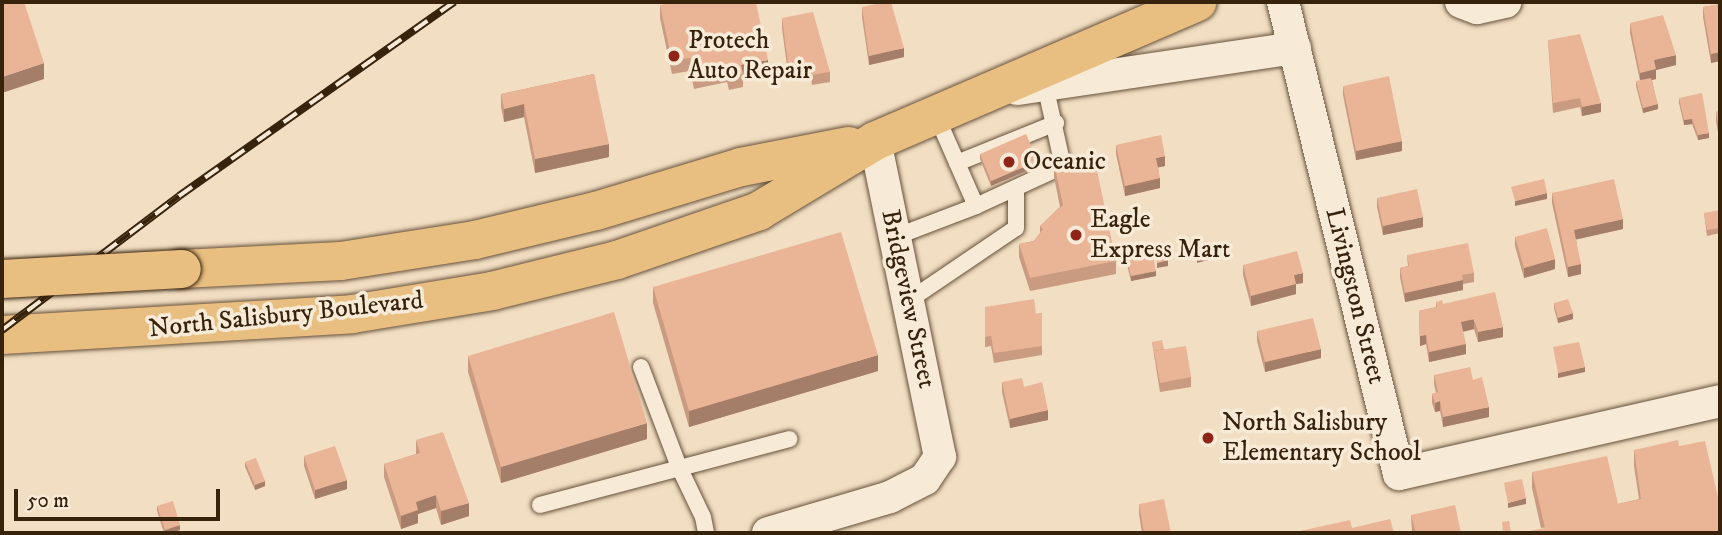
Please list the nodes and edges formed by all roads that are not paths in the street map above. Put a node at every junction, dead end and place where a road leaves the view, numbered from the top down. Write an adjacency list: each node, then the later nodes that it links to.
1 (1197, 2): 7 (main road, North Salisbury Boulevard)
2 (1283, 2): 5 (street, Livingston Street)
3 (1461, 2): 4 (street)
4 (1505, 2)
5 (1295, 48): 6 (street); 19 (street, Livingston Street)
6 (1045, 85): 7 (street); 9 (lane)
7 (984, 94): 8 (main road, North Salisbury Boulevard)
8 (936, 115): 10 (main road, North Salisbury Boulevard); 11 (lane)
9 (1056, 123): 11 (lane); 12 (lane)
10 (876, 142): 14 (street, Bridgeview Street); 15 (main road, North Salisbury Boulevard, bridge); 17 (main road, North Salisbury Boulevard)
11 (957, 163): 13 (lane)
12 (1016, 188): 13 (lane); 16 (lane)
13 (976, 206): 14 (lane)
14 (895, 237): 16 (street, Bridgeview Street)
15 (2, 279)
16 (908, 301): 24 (street, Bridgeview Street)
17 (2, 335)
18 (641, 367): 21 (lane)
19 (1720, 401)
20 (789, 439): 21 (lane)
21 (678, 467): 22 (lane); 23 (lane)
22 (540, 505)
23 (706, 533)
24 (768, 533)

